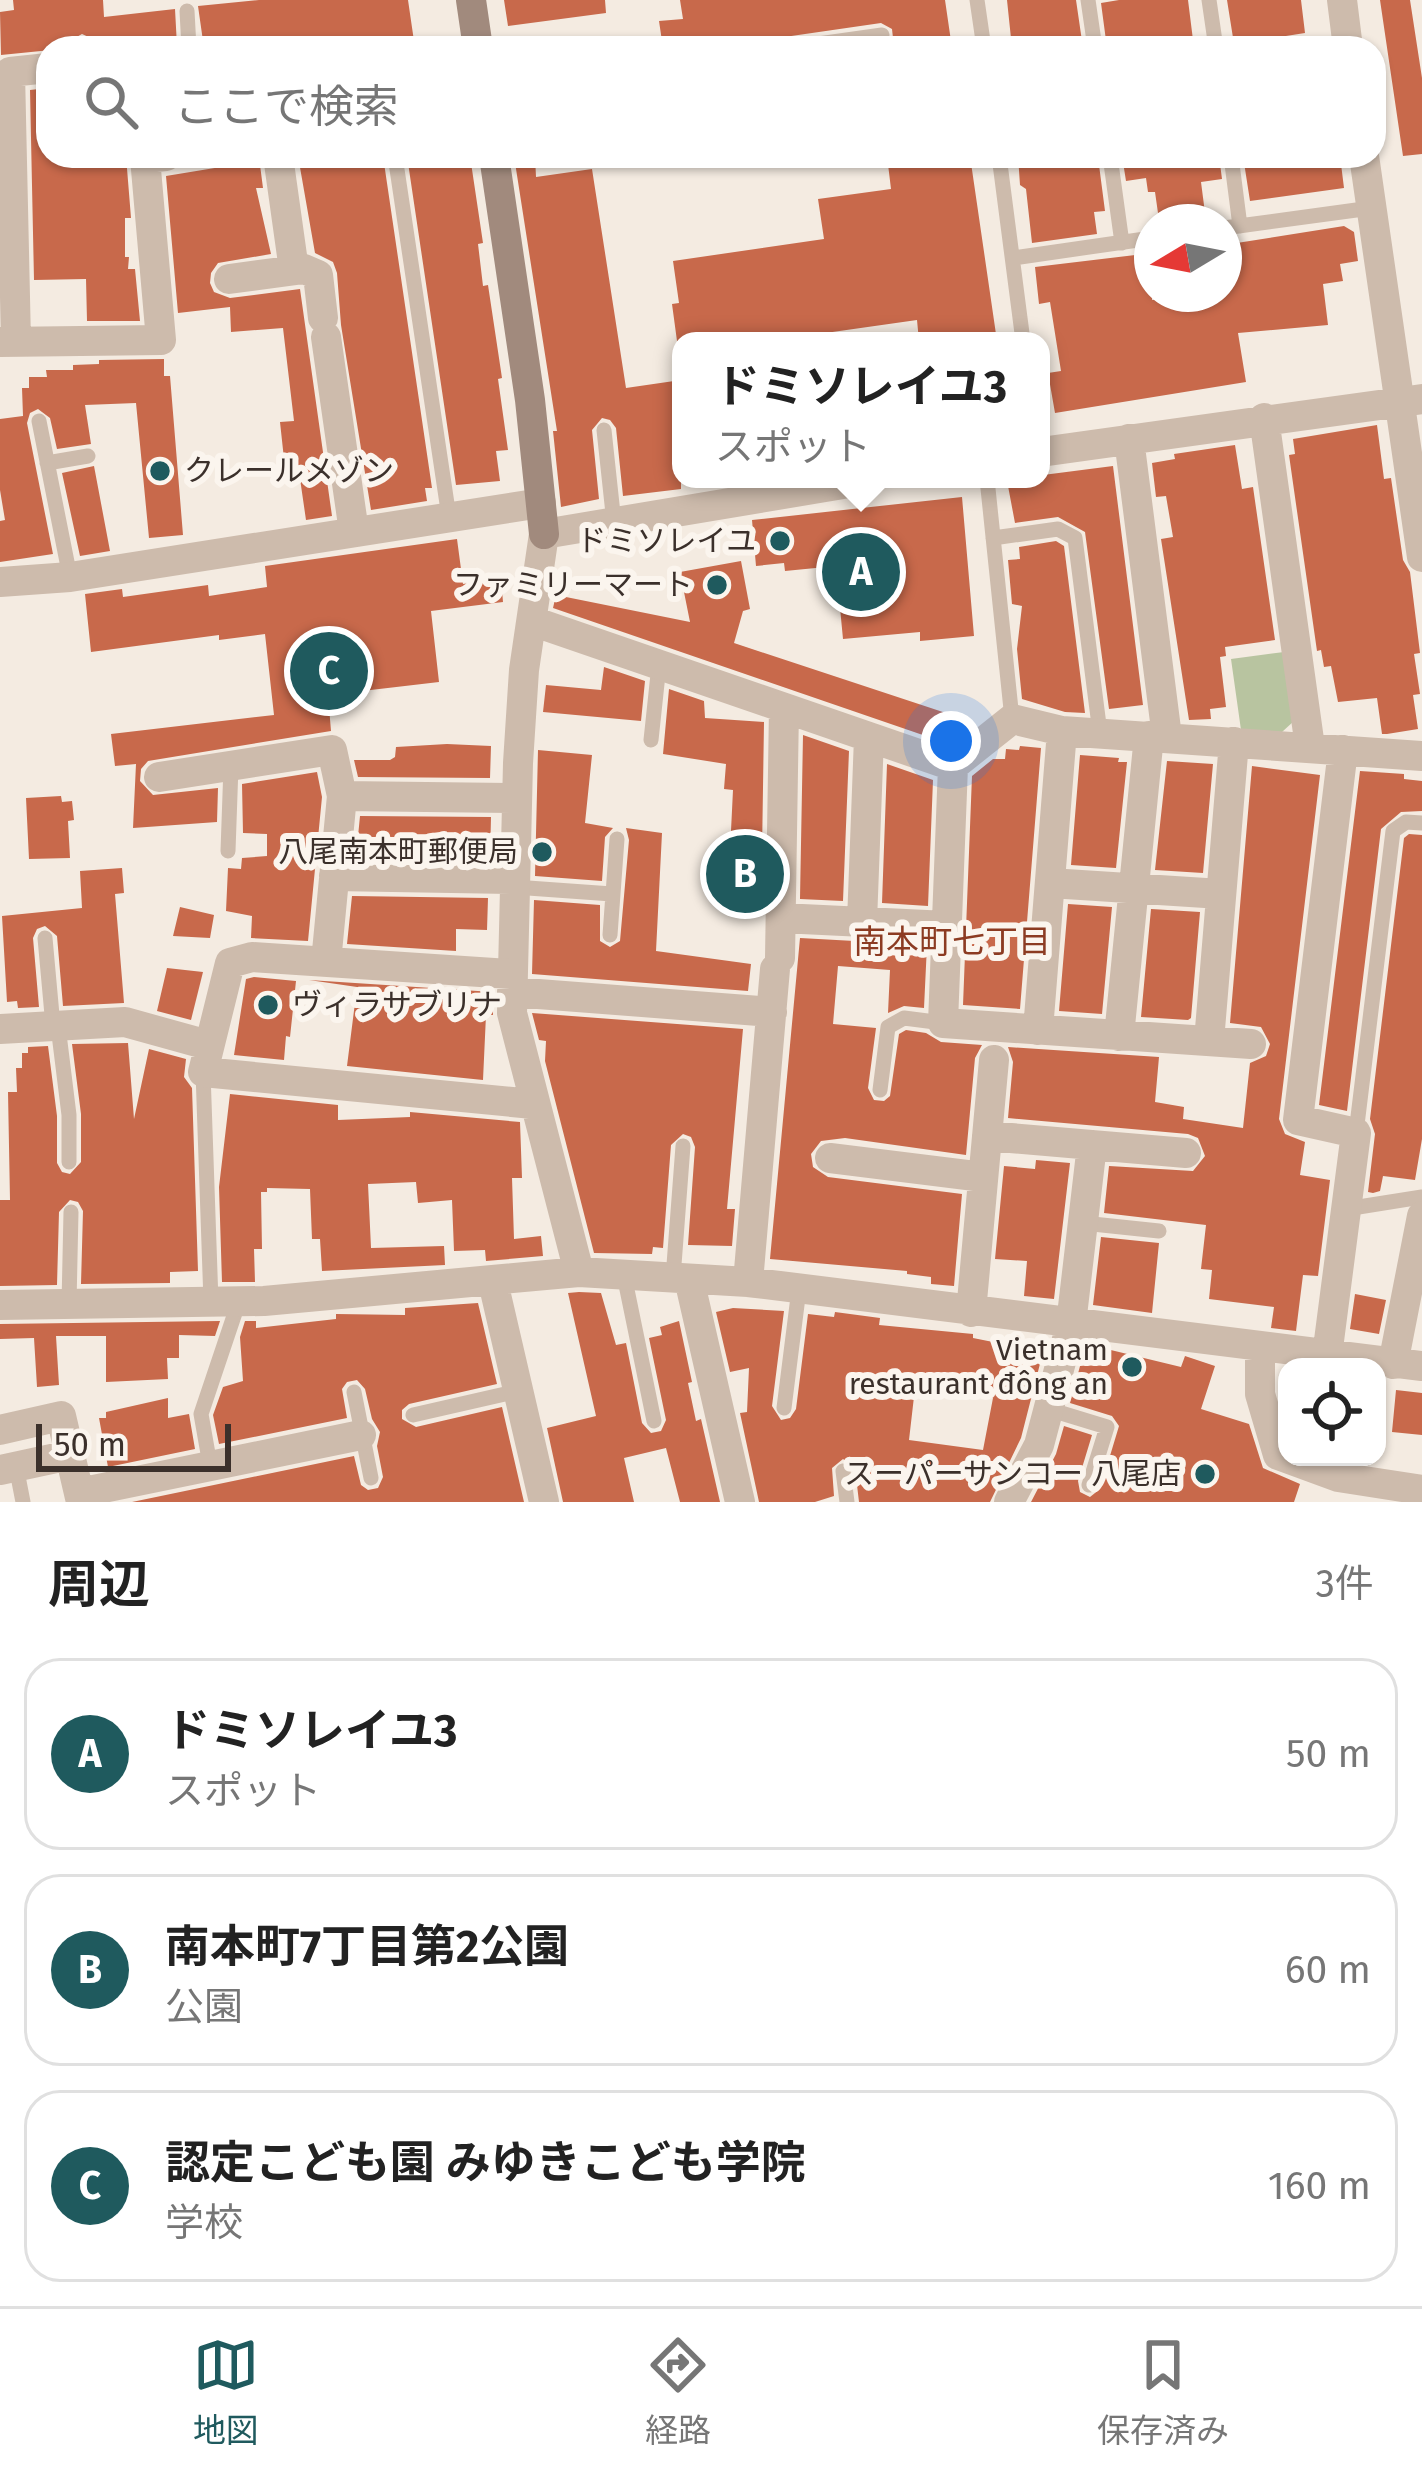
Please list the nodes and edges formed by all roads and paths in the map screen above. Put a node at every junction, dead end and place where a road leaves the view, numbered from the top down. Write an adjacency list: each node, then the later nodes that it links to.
1 (471, 0): 9 (street)
2 (977, 0): 11 (lane)
3 (1088, 0): 12 (lane)
4 (1209, 0): 13 (lane)
5 (1342, 0): 14 (street)
6 (187, 11): 8 (lane)
7 (882, 35): 10 (lane)
8 (188, 36)
9 (476, 36)
10 (875, 36)
11 (982, 36)
12 (1093, 36)
13 (1214, 36)
14 (1346, 36)
15 (36, 69): 16 (street)
16 (7, 140): 34 (street)
17 (146, 168): 34 (street)
18 (280, 168): 31 (street)
19 (397, 168): 45 (lane)
20 (496, 168): 46 (street)
21 (1001, 168): 30 (lane)
22 (1112, 168): 29 (lane)
23 (1231, 168): 25 (lane)
24 (1366, 168): 26 (street)
25 (1232, 204)
26 (1371, 208): 27 (lane); 35 (street)
27 (1242, 226)
28 (1134, 240): 29 (lane)
29 (1122, 242): 30 (lane)
30 (1013, 258): 33 (lane)
31 (294, 270): 32 (street); 48 (street)
32 (229, 279)
33 (1022, 332)
34 (8, 342)
35 (1410, 400): 36 (street); 50 (street)
36 (1264, 418): 39 (street); 63 (street)
37 (39, 421): 42 (lane)
38 (604, 430): 47 (lane)
39 (1130, 439): 40 (street); 59 (street)
40 (1050, 451)
41 (88, 456): 42 (lane)
42 (47, 463): 51 (lane)
43 (792, 488): 47 (street)
44 (988, 488): 49 (lane)
45 (449, 517): 46 (street); 48 (street)
46 (542, 519): 47 (street); 53 (street)
47 (614, 523)
48 (354, 532): 51 (street)
49 (993, 538): 56 (lane); 58 (lane)
50 (1422, 557)
51 (70, 577): 52 (street)
52 (0, 582)
53 (532, 621): 54 (street); 70 (street)
54 (659, 665): 55 (street); 61 (lane)
55 (784, 708): 60 (street); 80 (street)
56 (1012, 718): 57 (street); 67 (street)
57 (1062, 731): 58 (street); 76 (street)
58 (1100, 734): 59 (street)
59 (1158, 736): 62 (street); 77 (street)
60 (869, 737): 67 (street); 81 (street)
61 (651, 740)
62 (1234, 742): 63 (street); 79 (street)
63 (1310, 747): 64 (street)
64 (1343, 750): 65 (street); 99 (street)
65 (1422, 755)
66 (231, 766): 68 (street); 69 (street); 73 (lane)
67 (953, 766): 82 (street)
68 (160, 777)
69 (342, 796): 70 (street); 74 (street)
70 (517, 798): 75 (street)
71 (1422, 823): 99 (lane)
72 (617, 839): 78 (lane)
73 (228, 851)
74 (334, 876): 75 (street); 85 (street)
75 (514, 883): 78 (lane); 86 (street)
76 (1050, 883): 77 (street); 91 (street)
77 (1134, 889): 79 (street); 92 (street)
78 (612, 894): 83 (lane)
79 (1221, 894): 93 (street)
80 (781, 918): 81 (street); 87 (street)
81 (862, 922): 82 (street)
82 (947, 926): 88 (street)
83 (610, 935)
84 (45, 938): 89 (lane)
85 (326, 962): 86 (street); 95 (street)
86 (512, 983): 87 (street); 98 (street)
87 (772, 1012): 117 (street)
88 (943, 1023): 91 (street); 97 (lane)
89 (55, 1026): 90 (street); 95 (street); 105 (lane)
90 (0, 1029)
91 (1038, 1030): 92 (street)
92 (1119, 1036): 93 (street)
93 (1209, 1041): 94 (street)
94 (1251, 1044)
95 (206, 1058): 98 (street); 119 (lane)
96 (994, 1060): 100 (street)
97 (880, 1090)
98 (533, 1105): 113 (street)
99 (1356, 1133): 108 (street)
100 (987, 1136): 101 (street); 106 (street)
101 (1092, 1145): 103 (street); 111 (street)
102 (683, 1146): 115 (lane)
103 (1186, 1153)
104 (830, 1158): 106 (street)
105 (69, 1162)
106 (983, 1177): 122 (street)
107 (1422, 1197): 108 (lane)
108 (1346, 1209): 125 (street)
109 (70, 1212): 120 (lane)
110 (1422, 1216): 126 (street)
111 (1083, 1223): 112 (lane); 123 (street)
112 (1160, 1231)
113 (579, 1272): 114 (street); 116 (street)
114 (623, 1275): 115 (street); 132 (lane)
115 (681, 1278): 117 (street); 145 (street)
116 (493, 1282): 119 (street); 127 (street)
117 (748, 1282): 118 (street)
118 (799, 1289): 122 (street); 129 (lane)
119 (225, 1301): 120 (street); 136 (lane)
120 (69, 1304): 121 (street)
121 (0, 1305)
122 (971, 1312): 123 (street)
123 (1071, 1324): 124 (street); 130 (street)
124 (1259, 1348): 125 (street); 141 (street)
125 (1328, 1356): 126 (street)
126 (1407, 1365)
127 (518, 1390): 131 (lane); 144 (street)
128 (354, 1392): 134 (lane)
129 (784, 1408)
130 (1048, 1409): 140 (lane); 147 (street)
131 (413, 1415)
132 (654, 1420)
133 (0, 1430): 135 (street)
134 (361, 1436): 136 (street); 139 (lane)
135 (70, 1455): 137 (street); 142 (street)
136 (210, 1465): 142 (street)
137 (8, 1468): 143 (lane)
138 (843, 1472): 146 (lane)
139 (371, 1478)
140 (1089, 1485)
141 (1422, 1490)
142 (80, 1498)
143 (23, 1502)
144 (544, 1502)
145 (740, 1502)
146 (847, 1502)
147 (1009, 1502)

